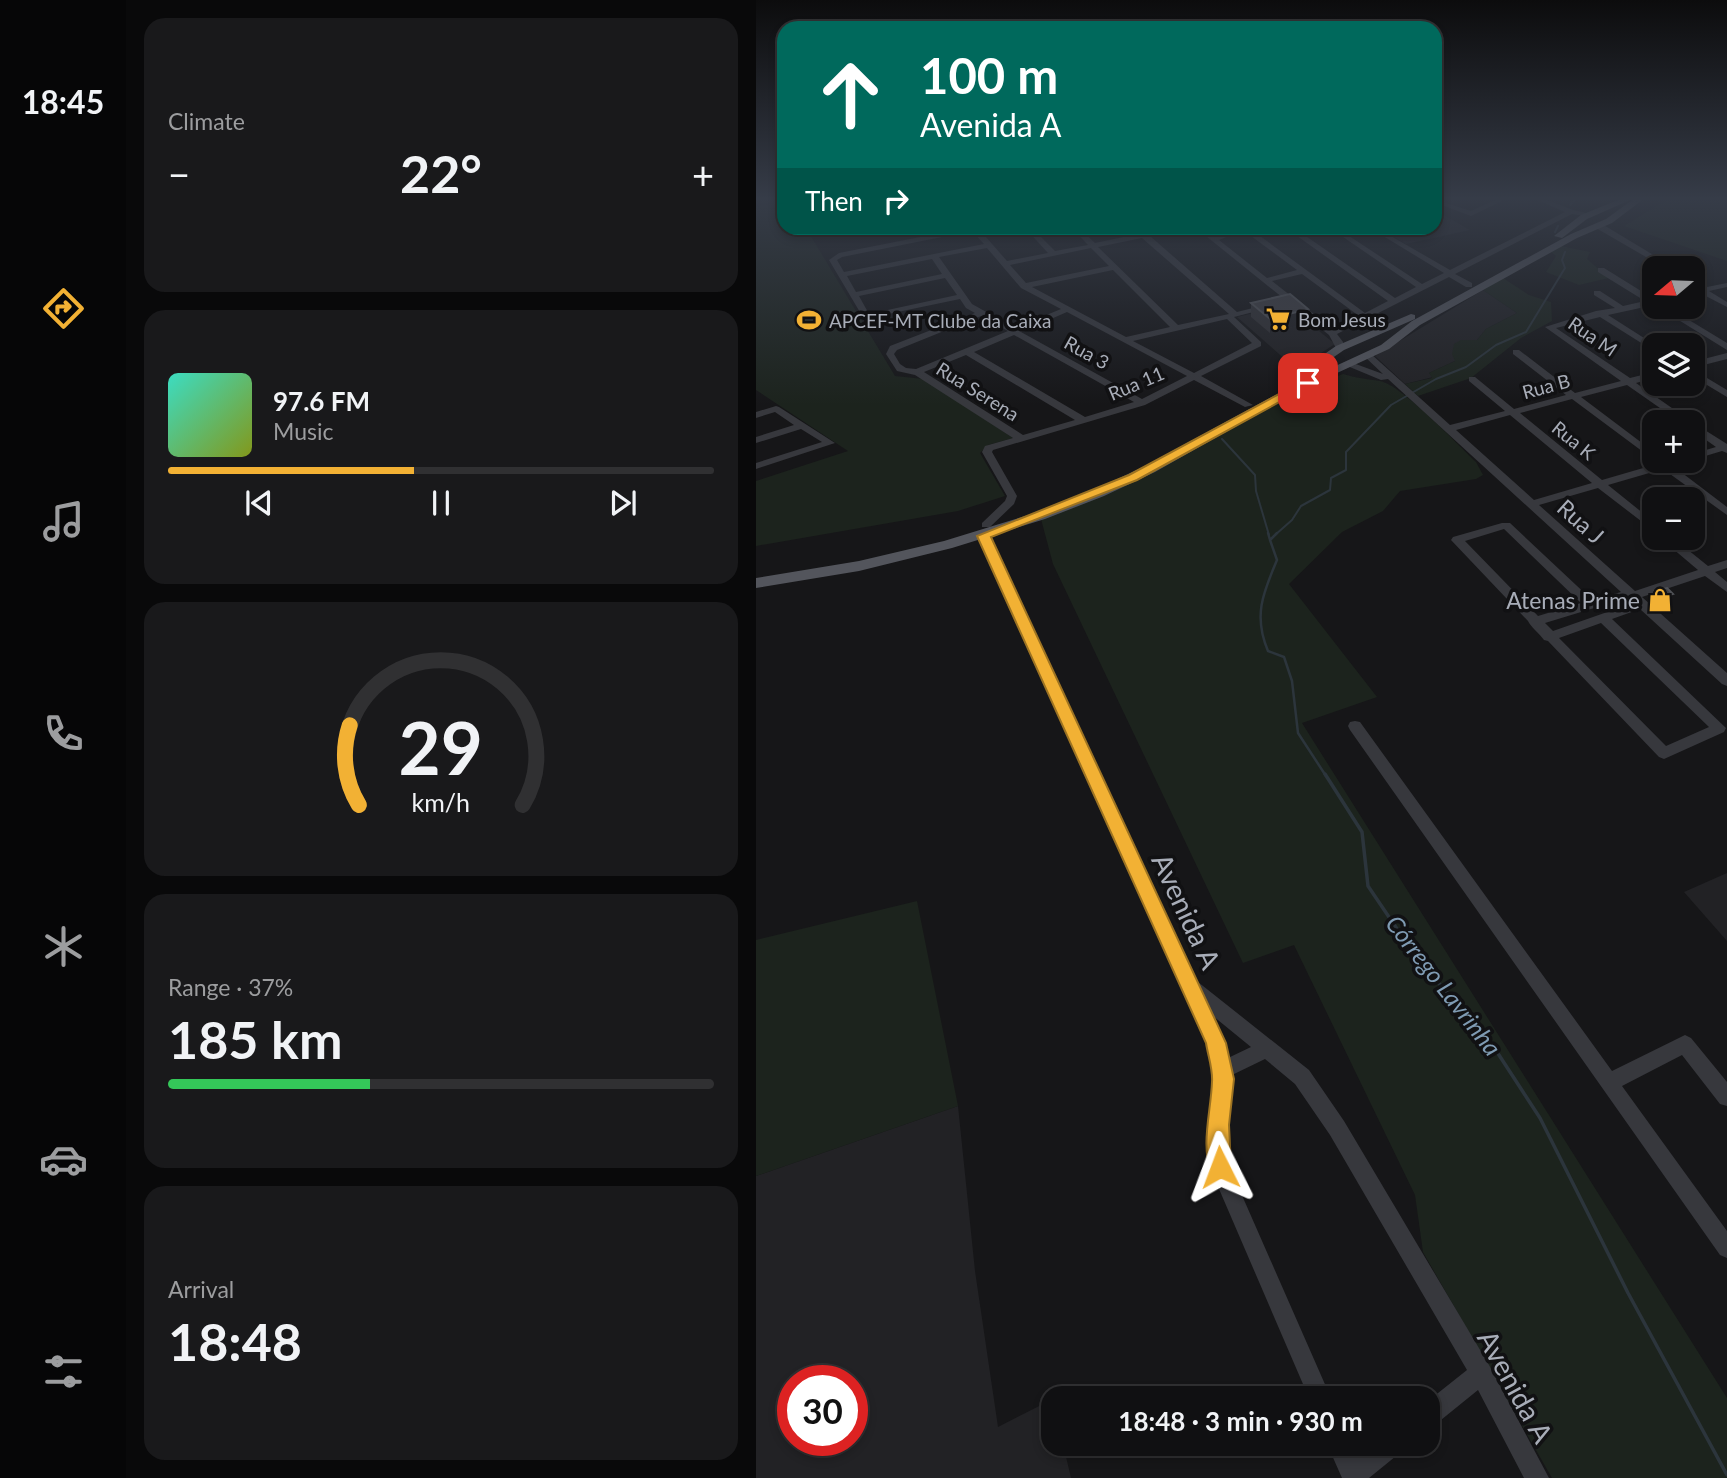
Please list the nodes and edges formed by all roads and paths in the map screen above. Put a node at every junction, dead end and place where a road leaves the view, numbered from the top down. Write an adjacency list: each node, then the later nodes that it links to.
1 (837, 267): 17 (street)
2 (880, 267): 17 (street)
3 (942, 267): 18 (street, Rua 3)
4 (1008, 267): 23 (street)
5 (1178, 267): 41 (street)
6 (1250, 267): 20 (street)
7 (1299, 267): 16 (street)
8 (1345, 267): 34 (street)
9 (1391, 267): 24 (street)
10 (1434, 267): 19 (street)
11 (1463, 267): 19 (street)
12 (1503, 267): 21 (main road)
13 (1518, 267): 50 (main road)
14 (1113, 268): 23 (street); 44 (street)
15 (1601, 270): 30 (street)
16 (1305, 271): 20 (street); 42 (street)
17 (841, 275): 29 (street)
18 (948, 275): 29 (street); 31 (street, Rua 3)
19 (1447, 275): 21 (street); 24 (street)
20 (1267, 280): 33 (street)
21 (1469, 285): 47 (main road)
22 (1727, 285): 25 (street)
23 (1024, 286): 38 (street)
24 (1423, 288): 34 (street)
25 (1705, 288)
26 (1705, 292): 32 (street)
27 (1597, 293): 37 (street)
28 (1705, 293): 36 (street)
29 (852, 295): 31 (street)
30 (1642, 295)
31 (962, 296): 39 (street, Rua 3)
32 (1727, 300)
33 (1293, 302): 41 (street); 46 (street)
34 (1395, 302): 42 (street)
35 (1642, 305): 37 (street)
36 (1727, 305)
37 (1620, 309): 40 (street)
38 (1066, 310): 45 (street); 48 (street)
39 (981, 313): 45 (street, Rua 3); 59 (street, Rua Serena)
40 (1599, 313): 49 (street); 64 (street, Rua M)
41 (1231, 315): 44 (street); 60 (street, Rua 11)
42 (1365, 317): 46 (street)
43 (1681, 319): 51 (street)
44 (1175, 328): 48 (street)
45 (1014, 331): 52 (street); 68 (street, Rua 3)
46 (1333, 334): 47 (street); 53 (street)
47 (1360, 337): 50 (main road); 53 (main road)
48 (1124, 340): 60 (street)
49 (1642, 340)
50 (1385, 346): 55 (main road)
51 (1727, 347)
52 (966, 351): 59 (street); 73 (street)
53 (1334, 351): 58 (main road); 69 (main road)
54 (1516, 352): 67 (street)
55 (1367, 356): 58 (main road); 66 (street, Rua J)
56 (1727, 356): 57 (street)
57 (1705, 362)
58 (1350, 365): 66 (street, Rua J); 89 (main road)
59 (917, 372): 77 (street, Rua Serena)
60 (1194, 376): 68 (street, Rua 11); 69 (street)
61 (1642, 378): 64 (street, Rua B)
62 (1472, 379): 71 (street, Rua K)
63 (1705, 380): 65 (street)
64 (1629, 381): 67 (street, Rua B); 70 (street, Rua M)
65 (1727, 394)
66 (1408, 395): 75 (street, Rua J)
67 (1573, 397): 71 (street, Rua B); 79 (street)
68 (1142, 403): 73 (street, Rua 11)
69 (1248, 405): 89 (main road)
70 (1670, 410)
71 (1514, 413): 75 (street, Rua B); 85 (street, Rua K)
72 (756, 415): 74 (street)
73 (1083, 420): 77 (street, Rua 11)
74 (801, 426): 78 (street); 82 (street)
75 (1447, 429): 86 (street, Rua J)
76 (1705, 434): 80 (street)
77 (1021, 439): 89 (street, Rua 11)
78 (756, 440)
79 (1642, 448)
80 (1726, 448): 81 (street)
81 (1705, 454)
82 (756, 467)
83 (1642, 470): 85 (street)
84 (1675, 473): 87 (street)
85 (1601, 484): 86 (street); 88 (street, Rua K)
86 (1531, 504): 96 (street, Rua J)
87 (1727, 512)
88 (1642, 518)
89 (985, 530): 93 (main road); 94 (main road); 103 (street, Avenida A)
90 (1681, 550): 92 (street)
91 (1727, 564): 92 (street)
92 (1707, 571): 95 (street); 96 (street)
93 (756, 573)
94 (756, 583)
95 (1727, 588)
96 (1631, 599): 97 (street); 98 (street); 101 (street, Rua J)
97 (1589, 604): 98 (street); 99 (street); 99 (street)
98 (1603, 617): 100 (street); 100 (street)
99 (1534, 622): 100 (street)
100 (1548, 637)
101 (1727, 681)
102 (1356, 726): 106 (street)
103 (1192, 988): 104 (street, Avenida A); 105 (street)
104 (1267, 1048): 105 (street); 109 (street, Avenida A)
105 (1221, 1071): 110 (street)
106 (1608, 1083): 107 (street); 108 (street)
107 (1727, 1097)
108 (1727, 1248)
109 (1481, 1373): 111 (street); 115 (street, Avenida A)
110 (1315, 1386)
111 (1440, 1406)
112 (1344, 1456): 114 (street)
113 (1378, 1456): 114 (street)
114 (1353, 1477)
115 (1537, 1478)

